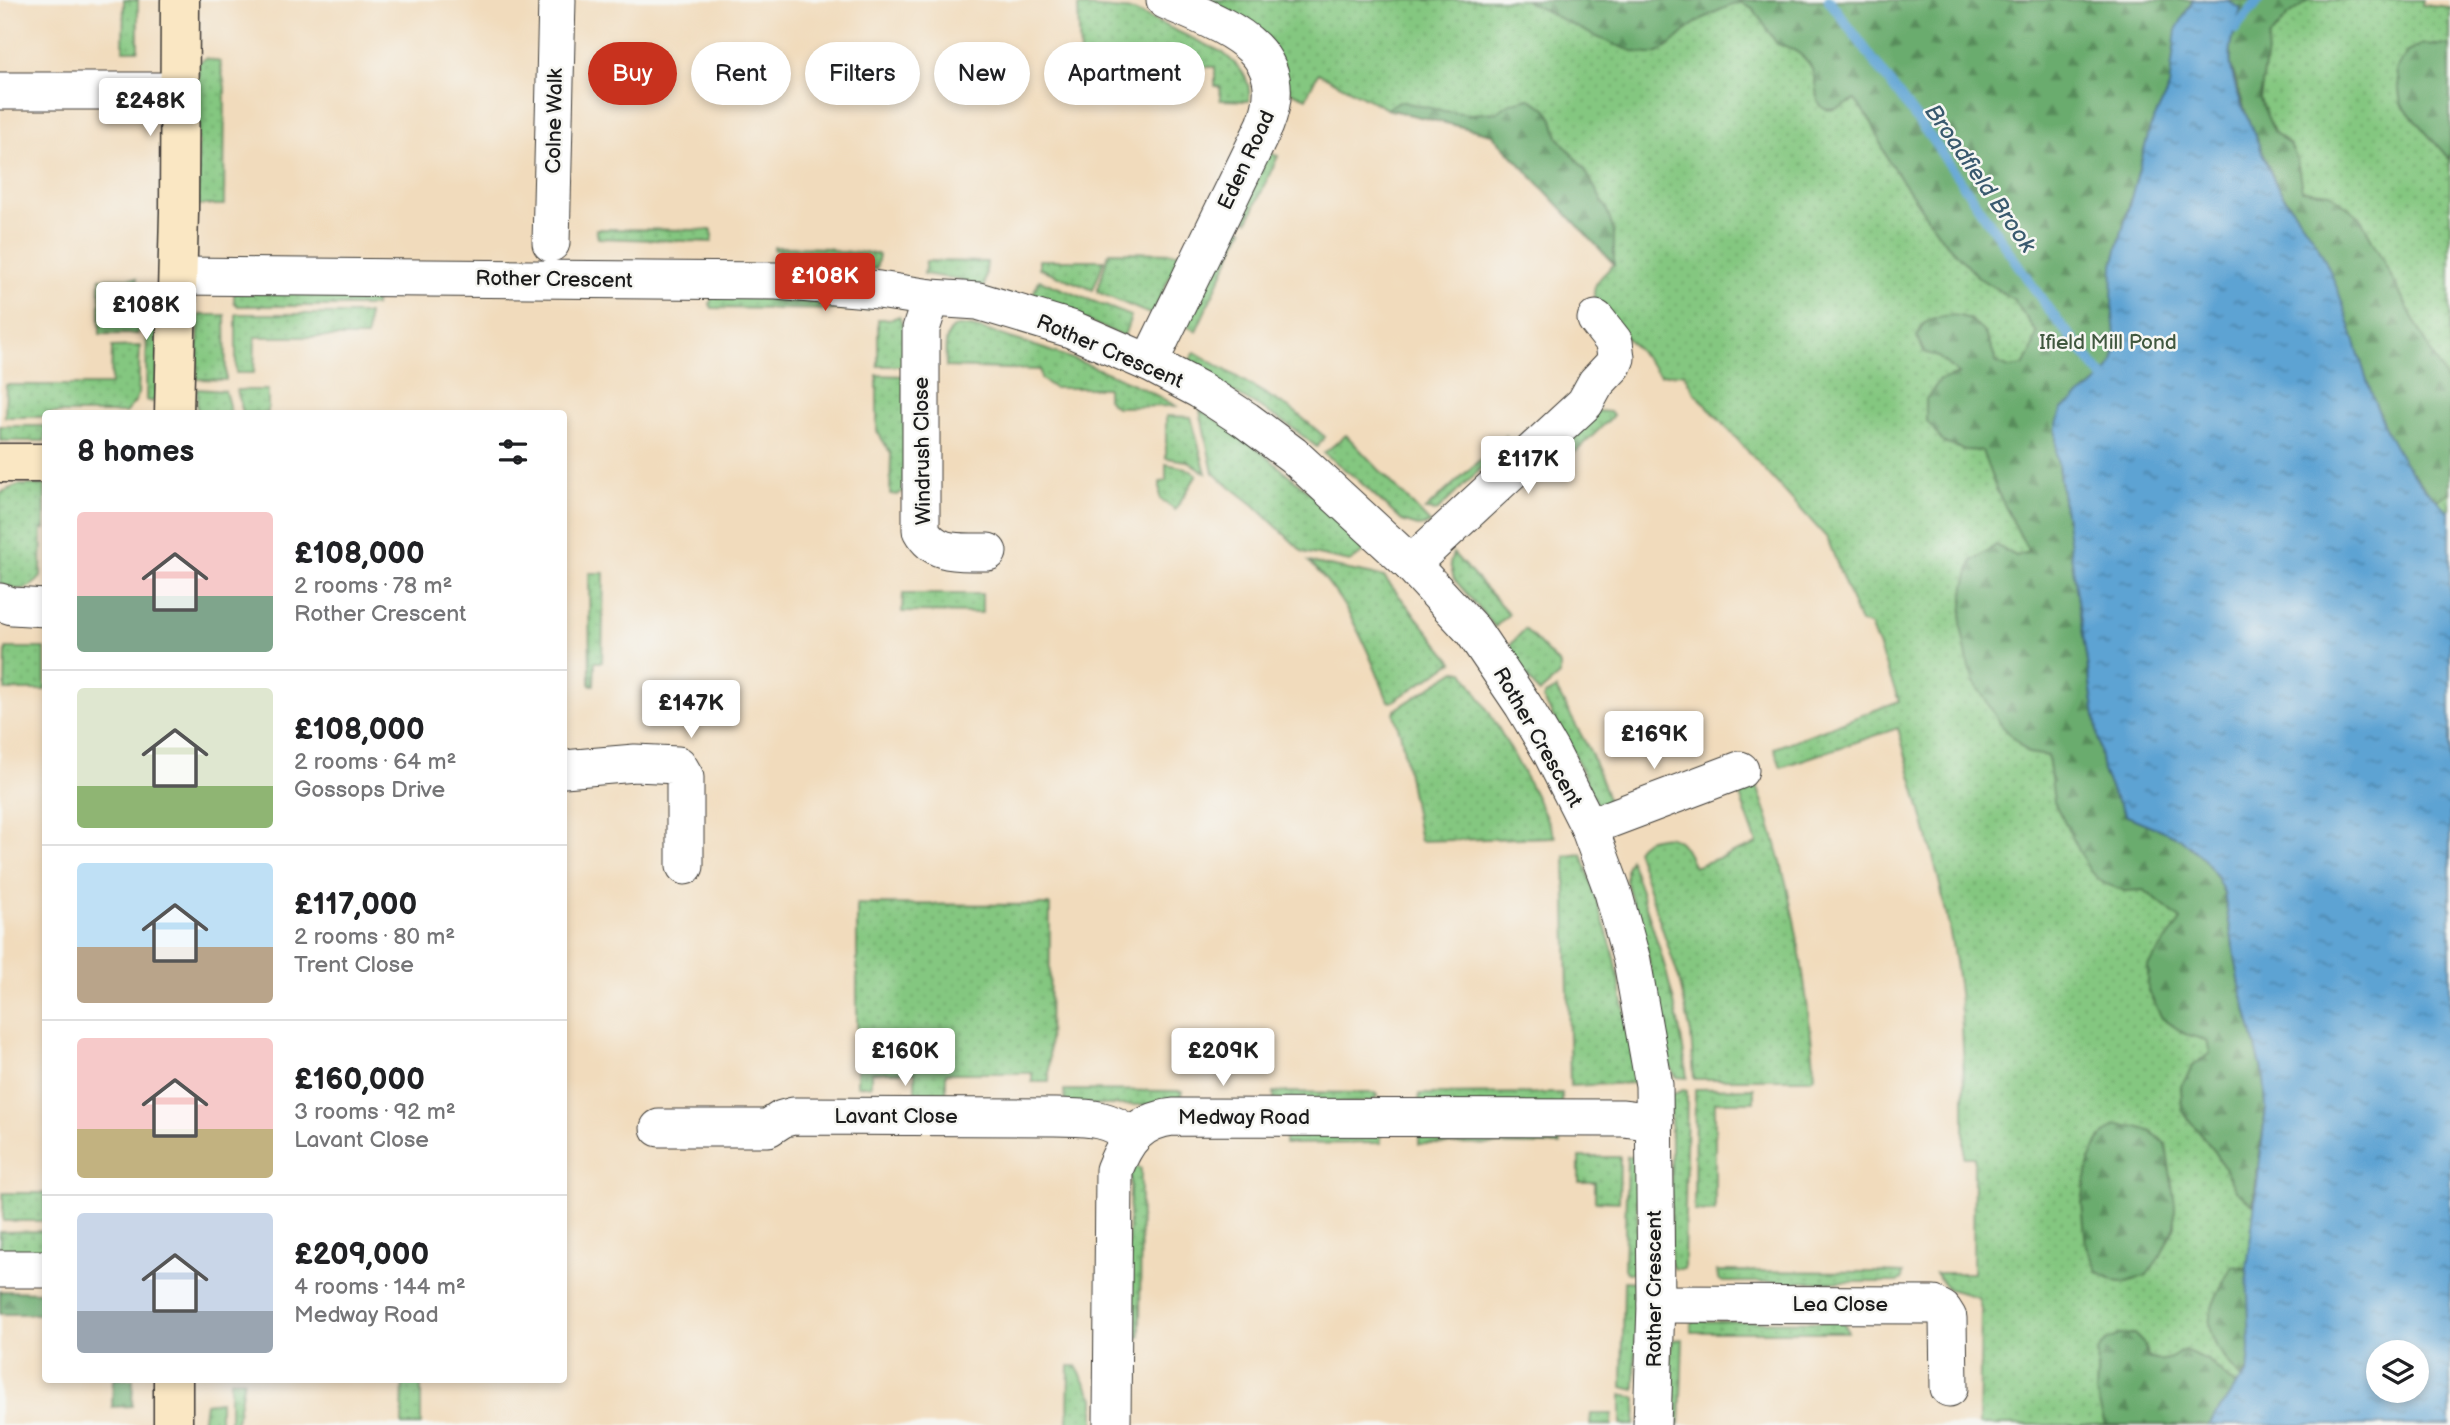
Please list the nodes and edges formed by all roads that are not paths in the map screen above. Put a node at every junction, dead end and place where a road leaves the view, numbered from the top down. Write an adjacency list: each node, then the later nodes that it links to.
1 (180, 0): 5 (street)
2 (557, 0): 6 (street, Colne Walk)
3 (1165, 0): 10 (street, Eden Road)
4 (0, 91): 5 (street)
5 (180, 91): 7 (street)
6 (551, 243)
7 (178, 276): 8 (street, Rother Crescent); 11 (street)
8 (931, 298): 10 (street, Rother Crescent); 14 (street, Windrush Close)
9 (1596, 319): 15 (street)
10 (1149, 363): 15 (street, Rother Crescent)
11 (174, 410)
12 (0, 463): 13 (street)
13 (42, 463)
14 (988, 552)
15 (1411, 564): 20 (street, Rother Crescent)
16 (0, 602): 17 (street)
17 (42, 608)
18 (567, 769): 21 (street)
19 (1741, 770): 20 (street, Rother Crescent)
20 (1588, 827): 22 (street, Rother Crescent)
21 (685, 866)
22 (1655, 1122): 24 (street, Medway Road); 27 (street, Rother Crescent)
23 (659, 1128): 24 (street, Lavant Close)
24 (1133, 1136): 31 (street, Medway Road)
25 (0, 1269): 26 (street)
26 (42, 1269)
27 (1656, 1304): 29 (street, Lea Close); 32 (street, Rother Crescent)
28 (173, 1383): 30 (street)
29 (1948, 1388)
30 (173, 1425)
31 (1112, 1425)
32 (1653, 1425)

